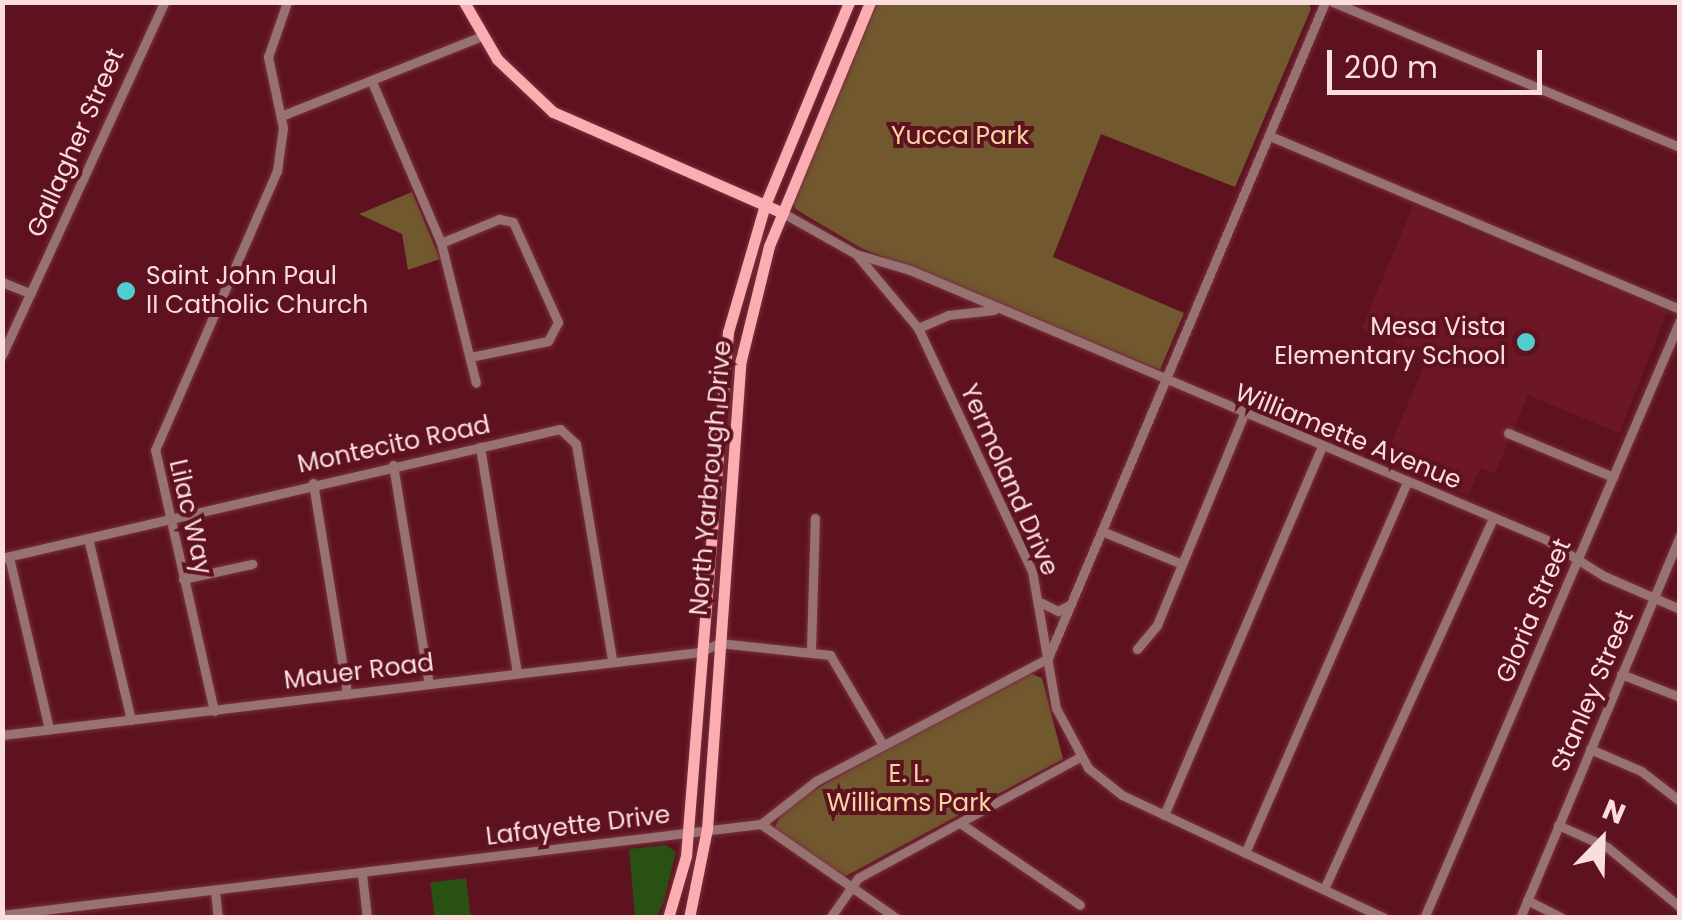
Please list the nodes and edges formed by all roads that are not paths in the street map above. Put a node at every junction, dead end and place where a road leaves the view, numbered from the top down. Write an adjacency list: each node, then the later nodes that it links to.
1 (164, 2): 18 (street, Gallagher Street)
2 (287, 2): 10 (street, Lilac Way)
3 (464, 2): 8 (main road)
4 (849, 2): 13 (main road, North Yarbrough Drive)
5 (870, 2): 14 (main road, North Yarbrough Drive)
6 (1325, 2): 11 (street)
7 (1333, 2): 12 (street)
8 (482, 36): 9 (street); 13 (main road)
9 (372, 82): 10 (street); 15 (street)
10 (281, 116): 37 (street, Lilac Way)
11 (1270, 136): 19 (street); 28 (street)
12 (1680, 147)
13 (765, 205): 14 (main road); 22 (main road, North Yarbrough Drive)
14 (783, 214): 16 (street, Williamette Avenue); 24 (main road, North Yarbrough Drive)
15 (442, 243): 26 (street); 26 (street)
16 (856, 254): 20 (street, Williamette Avenue); 23 (street, Yermoland Drive)
17 (2, 282): 18 (street)
18 (30, 294): 25 (street, Gallagher Street)
19 (1680, 309)
20 (997, 310): 23 (street); 28 (street, Williamette Avenue)
21 (1680, 320): 34 (street, Gloria Street)
22 (729, 327): 24 (main road); 55 (main road, North Yarbrough Drive)
23 (918, 328): 50 (street, Yermoland Drive)
24 (747, 330): 52 (main road, North Yarbrough Drive)
25 (2, 356)
26 (470, 357): 27 (street)
27 (476, 383)
28 (1166, 384): 29 (street, Williamette Avenue); 40 (street)
29 (1243, 416): 32 (street, Williamette Avenue); 46 (street)
30 (1508, 434): 34 (street)
31 (480, 447): 33 (street, Montecito Road); 57 (street, Montecito Road); 58 (street)
32 (1322, 448): 36 (street, Williamette Avenue); 71 (street)
33 (394, 465): 35 (street, Montecito Road); 60 (street)
34 (1613, 477): 44 (street, Gloria Street)
35 (313, 483): 37 (street, Montecito Road); 61 (street)
36 (1407, 483): 39 (street, Williamette Avenue); 77 (street)
37 (168, 518): 42 (street, Montecito Road); 47 (street, Lilac Way)
38 (816, 518): 54 (street)
39 (1493, 518): 44 (street, Williamette Avenue); 80 (street)
40 (1104, 532): 46 (street); 48 (street)
41 (1680, 534): 49 (street, Stanley Street)
42 (88, 538): 43 (street, Montecito Road); 64 (street)
43 (6, 558): 65 (street)
44 (1579, 560): 49 (street, Williamette Avenue); 94 (street, Gloria Street)
45 (252, 564): 47 (street)
46 (1182, 564): 53 (street)
47 (183, 578): 63 (street, Lilac Way)
48 (1076, 598): 50 (street); 56 (street)
49 (1653, 598): 51 (street, Williamette Avenue); 59 (street, Stanley Street)
50 (1040, 602): 56 (street, Yermoland Drive)
51 (1680, 609)
52 (719, 643): 54 (street); 55 (street, Mauer Road); 75 (main road, North Yarbrough Drive)
53 (1138, 648)
54 (811, 649): 67 (street)
55 (700, 652): 57 (street, Mauer Road); 76 (main road, North Yarbrough Drive)
56 (1048, 658): 67 (street); 69 (street, Yermoland Drive)
57 (612, 659): 58 (street, Mauer Road)
58 (517, 672): 60 (street, Mauer Road)
59 (1622, 674): 62 (street); 68 (street, Stanley Street)
60 (429, 684): 61 (street, Mauer Road)
61 (348, 694): 63 (street, Mauer Road)
62 (1680, 697)
63 (214, 710): 64 (street, Mauer Road)
64 (131, 720): 65 (street, Mauer Road)
65 (50, 729): 66 (street, Mauer Road)
66 (2, 735)
67 (883, 745): 73 (street)
68 (1590, 750): 70 (street); 74 (street, Stanley Street)
69 (1080, 757): 71 (street, Yermoland Drive); 72 (street)
70 (1680, 801)
71 (1164, 815): 77 (street, Yermoland Drive)
72 (960, 823): 79 (street); 83 (street)
73 (761, 824): 75 (street, Lafayette Drive); 79 (street)
74 (1558, 825): 82 (street, Stanley Street); 84 (street)
75 (707, 829): 76 (street, Lafayette Drive); 90 (main road, North Yarbrough Drive)
76 (688, 832): 78 (street, Lafayette Drive); 89 (main road, North Yarbrough Drive)
77 (1246, 853): 80 (street, Yermoland Drive)
78 (362, 874): 81 (street, Lafayette Drive); 88 (street)
79 (850, 887): 91 (street); 92 (street)
80 (1324, 889): 93 (street, Yermoland Drive)
81 (215, 891): 85 (street, Lafayette Drive); 87 (street)
82 (1528, 900): 95 (street, Stanley Street); 96 (street)
83 (1080, 905)
84 (1680, 907)
85 (76, 912): 86 (street, Lafayette Drive)
86 (2, 915)
87 (218, 918)
88 (367, 918)
89 (668, 918)
90 (689, 918)
91 (830, 918)
92 (896, 918)
93 (1384, 918)
94 (1424, 918)
95 (1520, 918)
96 (1562, 918)

